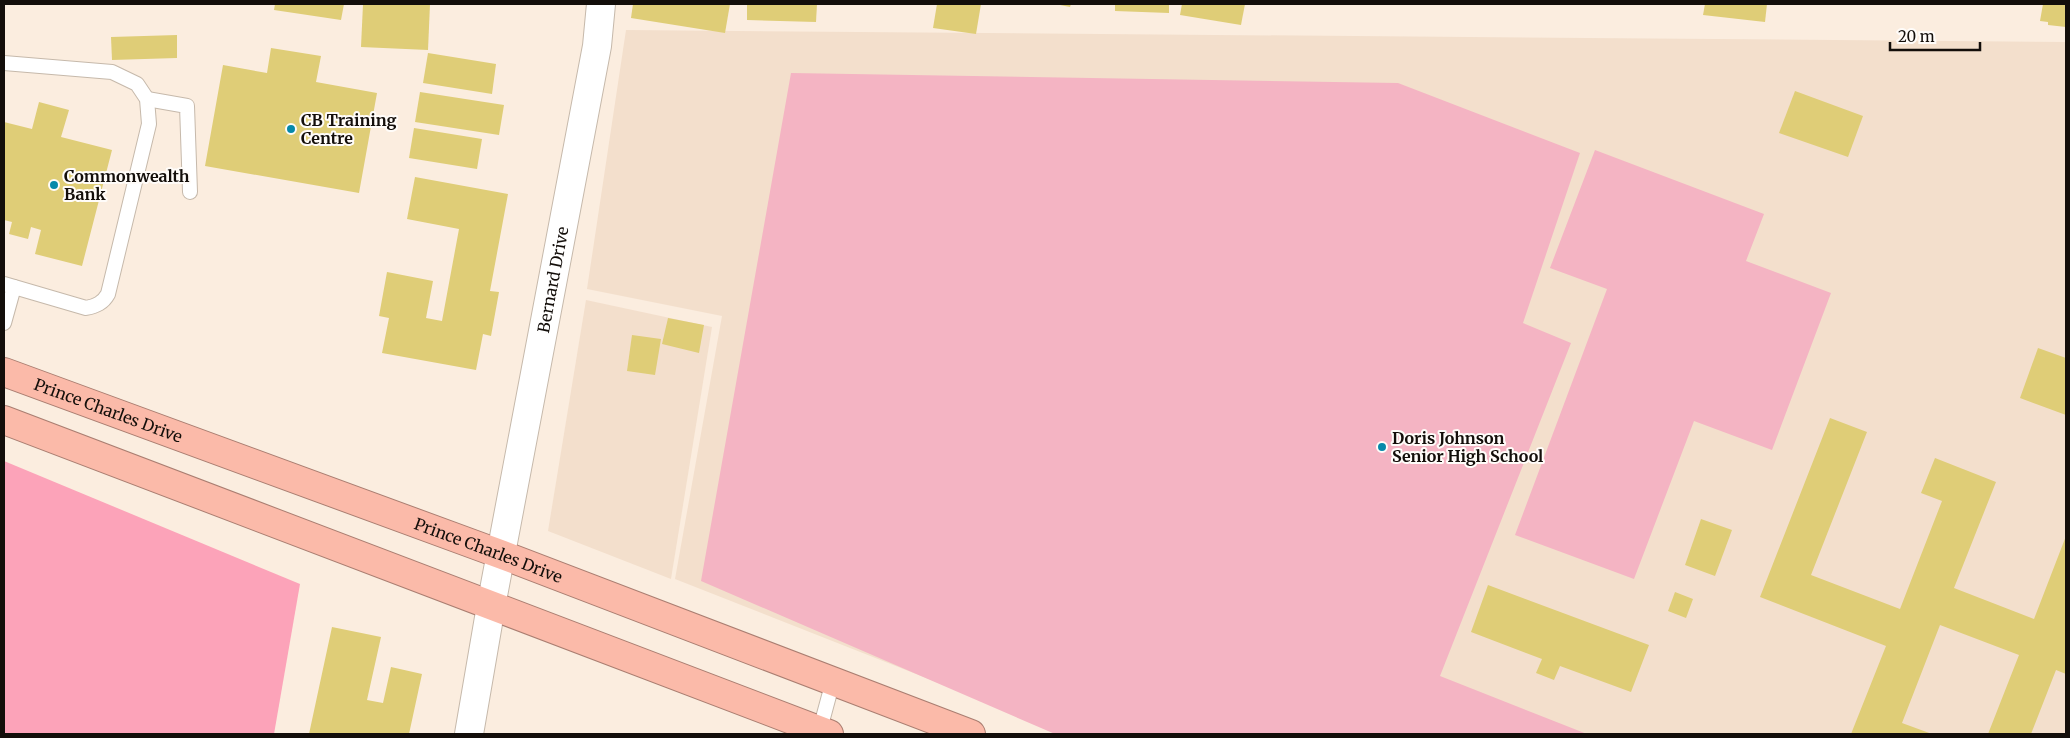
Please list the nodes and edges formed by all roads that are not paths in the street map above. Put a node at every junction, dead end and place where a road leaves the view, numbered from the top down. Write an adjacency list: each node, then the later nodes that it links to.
1 (601, 4): 9 (street, Bernard Drive)
2 (4, 64): 3 (lane)
3 (147, 99): 4 (lane); 5 (lane)
4 (190, 192)
5 (9, 286): 6 (lane)
6 (4, 323)
7 (4, 372): 9 (highway, Prince Charles Drive)
8 (4, 420): 10 (highway)
9 (500, 554): 10 (street, Bernard Drive); 11 (highway, Prince Charles Drive)
10 (491, 606): 12 (highway); 13 (street, Bernard Drive)
11 (833, 681): 12 (lane); 14 (highway, Prince Charles Drive)
12 (822, 733)
13 (469, 734)
14 (971, 734)

